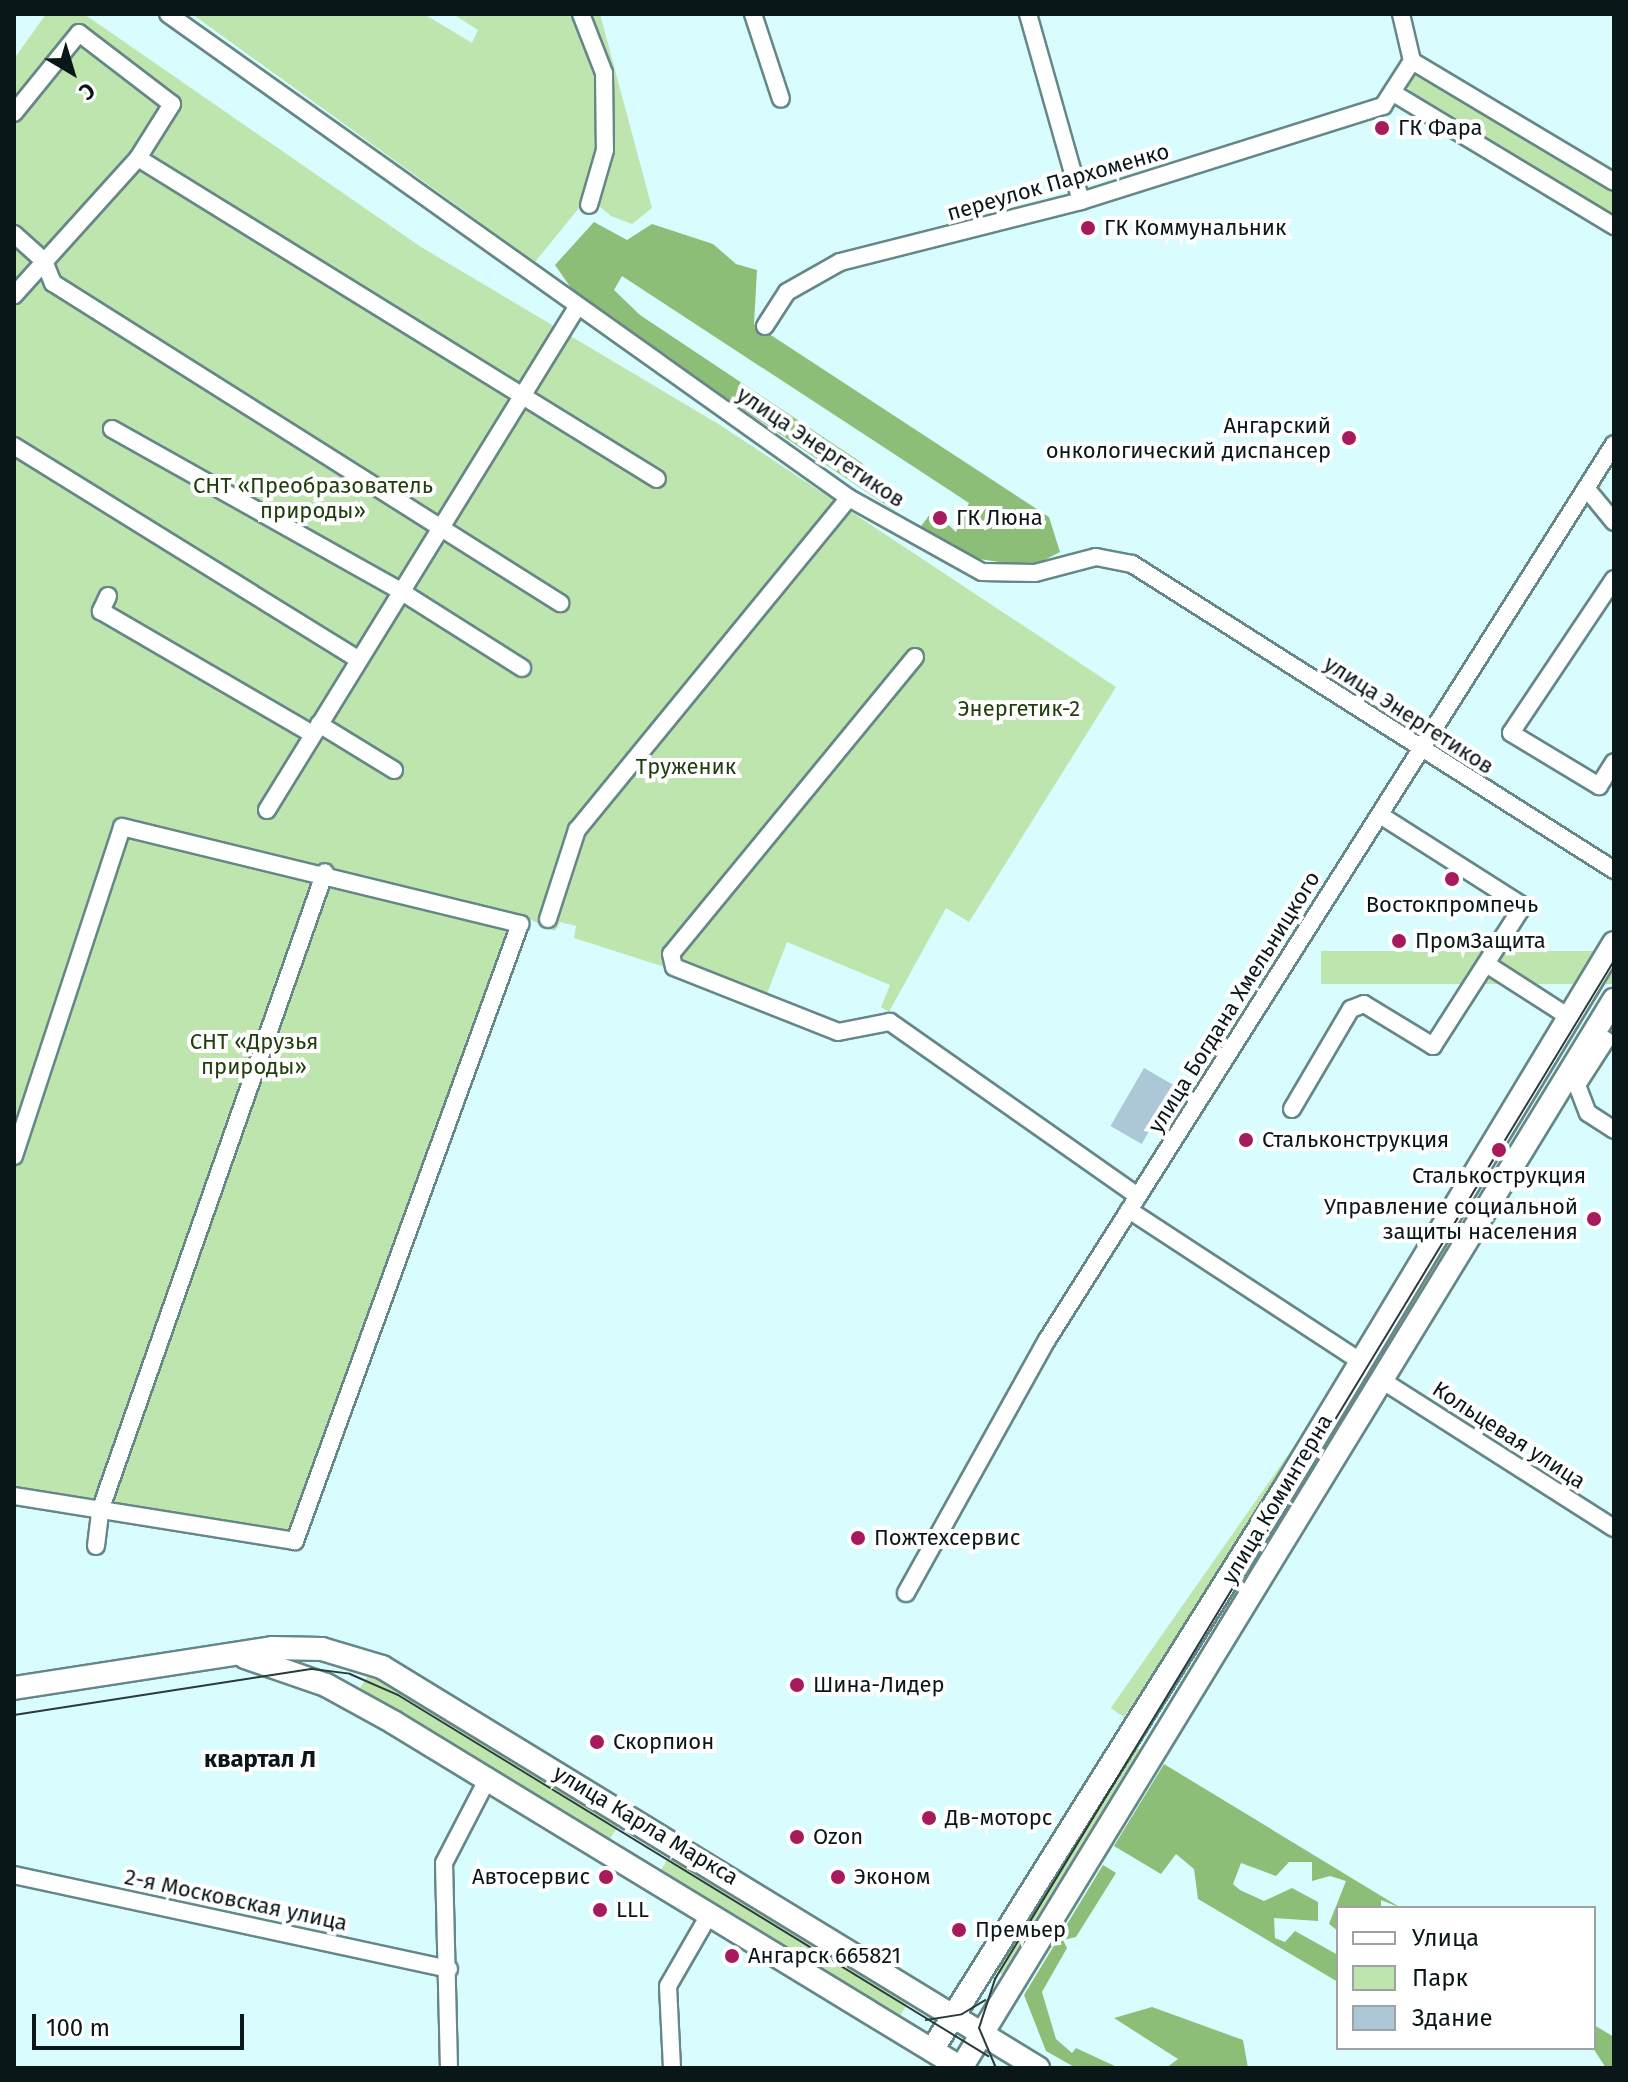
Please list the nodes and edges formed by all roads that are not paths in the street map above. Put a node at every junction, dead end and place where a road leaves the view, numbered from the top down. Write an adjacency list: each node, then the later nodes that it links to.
1 (168, 14): 18 (street, улица Энергетиков)
2 (581, 14): 13 (street)
3 (753, 14): 8 (street)
4 (1028, 14): 12 (street)
5 (1401, 14): 6 (street)
6 (1412, 61): 7 (street); 11 (street)
7 (1395, 94): 12 (street, переулок Пархоменко); 14 (street)
8 (781, 99)
9 (14, 113): 10 (street)
10 (138, 158): 16 (street); 20 (street)
11 (1614, 182)
12 (1081, 201): 19 (street, переулок Пархоменко)
13 (589, 205)
14 (1614, 226)
15 (14, 234): 16 (street)
16 (44, 261): 17 (street); 28 (street)
17 (14, 295)
18 (577, 307): 20 (street); 26 (street, улица Энергетиков)
19 (765, 326)
20 (518, 395): 24 (street); 28 (street)
21 (112, 429): 30 (street)
22 (1614, 444): 25 (street, улица Богдана Хмельницкого)
23 (14, 446): 34 (street)
24 (657, 479)
25 (1586, 488): 27 (street); 37 (street, улица Богдана Хмельницкого)
26 (849, 498): 37 (street, улица Энергетиков); 44 (street)
27 (1614, 522)
28 (440, 527): 30 (street); 32 (street)
29 (1614, 579): 38 (street)
30 (402, 592): 34 (street); 35 (street)
31 (108, 596): 36 (street)
32 (560, 603)
33 (915, 657): 53 (street)
34 (358, 659): 36 (street)
35 (522, 668)
36 (316, 729): 39 (street); 40 (street)
37 (1421, 749): 41 (street, улица Богдана Хмельницкого); 42 (street, улица Энергетиков)
38 (1614, 762)
39 (394, 770)
40 (267, 810)
41 (1380, 815): 46 (street); 53 (street, улица Богдана Хмельницкого)
42 (1614, 870)
43 (325, 872): 52 (street); 58 (street); 58 (street)
44 (548, 919)
45 (1614, 943): 48 (street, улица Коминтерна)
46 (1488, 965): 48 (street); 50 (street)
47 (1614, 1000): 49 (street, улица Коминтерна)
48 (1569, 1017): 55 (street, улица Коминтерна)
49 (1605, 1039): 51 (street); 56 (street, улица Коминтерна)
50 (1292, 1109)
51 (1614, 1130)
52 (14, 1156)
53 (1138, 1196): 54 (street, улица Богдана Хмельницкого)
54 (1129, 1210): 55 (street); 61 (street, улица Богдана Хмельницкого)
55 (1361, 1362): 70 (street, улица Коминтерна)
56 (1380, 1379): 59 (street, Кольцевая улица); 71 (street, улица Коминтерна)
57 (14, 1496): 58 (street)
58 (101, 1508): 60 (street)
59 (1614, 1528)
60 (96, 1546)
61 (906, 1593)
62 (232, 1655): 63 (street, улица Карла Маркса); 64 (street, улица Карла Маркса); 65 (street, улица Карла Маркса)
63 (382, 1667): 65 (street); 70 (street, улица Карла Маркса)
64 (14, 1688)
65 (380, 1715): 66 (street, улица Карла Маркса)
66 (487, 1780): 68 (street, улица Карла Маркса); 69 (street)
67 (14, 1875): 69 (street, 2-я Московская улица)
68 (709, 1915): 72 (street, улица Карла Маркса); 74 (street)
69 (449, 1969): 73 (street)
70 (954, 2015): 71 (street, улица Карла Маркса); 72 (street, улица Коминтерна)
71 (984, 2034): 75 (street, улица Коминтерна); 76 (street, улица Карла Маркса)
72 (932, 2050): 75 (street, улица Карла Маркса)
73 (449, 2068)
74 (672, 2068)
75 (961, 2068)
76 (1038, 2068)

